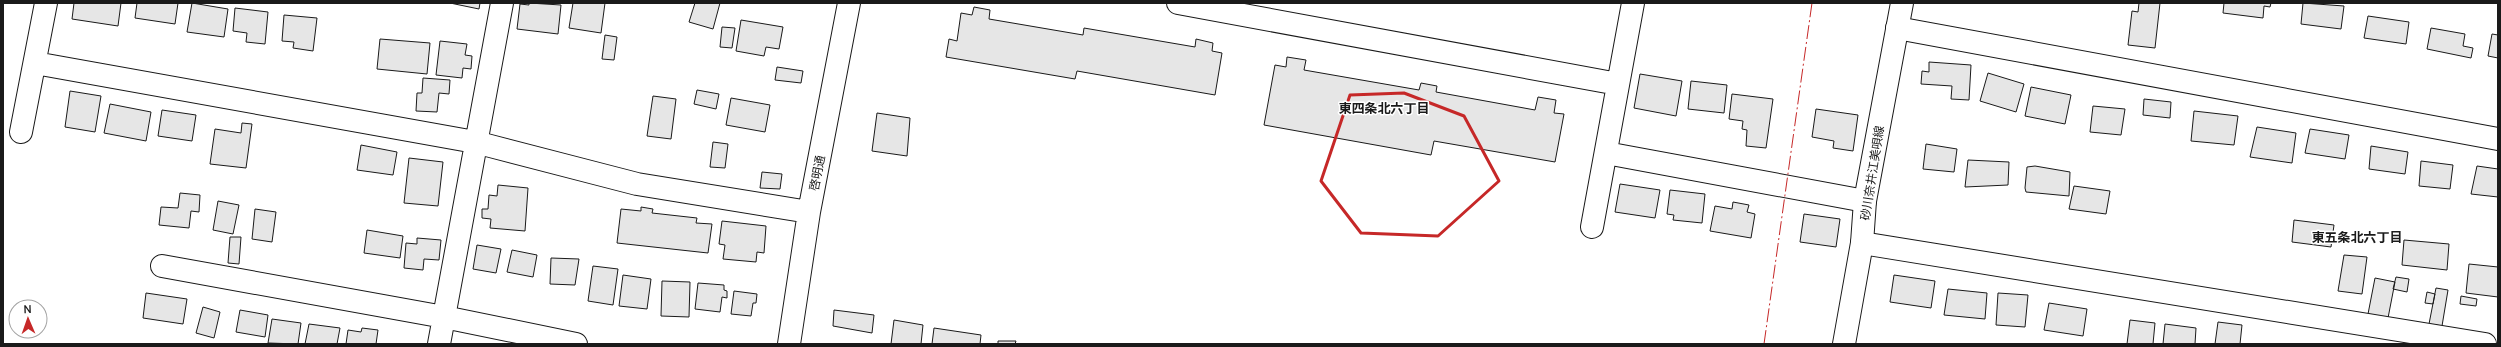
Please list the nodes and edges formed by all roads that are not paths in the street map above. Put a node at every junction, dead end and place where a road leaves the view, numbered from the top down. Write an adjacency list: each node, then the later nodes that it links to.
1 (46, 3): 8 (street)
2 (502, 3): 12 (street)
3 (849, 3): 15 (street, 啓明通)
4 (1178, 3): 9 (street)
5 (1633, 3): 9 (street)
6 (1902, 3): 7 (street, 砂川奈井江美唄線)
7 (1897, 28): 11 (street); 14 (street, 砂川奈井江美唄線)
8 (35, 63): 10 (street); 12 (street)
9 (1618, 84): 13 (street)
10 (21, 132)
11 (2498, 139)
12 (475, 142): 15 (street); 19 (street)
13 (1606, 154): 14 (street); 16 (street)
14 (1865, 201): 17 (street, 砂川奈井江美唄線)
15 (809, 212): 22 (street, 啓明通)
16 (1592, 227)
17 (1862, 243): 23 (street, 砂川奈井江美唄線); 24 (street)
18 (162, 266): 19 (street)
19 (444, 317): 20 (street); 21 (street)
20 (439, 344)
21 (576, 344)
22 (789, 344)
23 (1844, 344)
24 (2485, 344)

